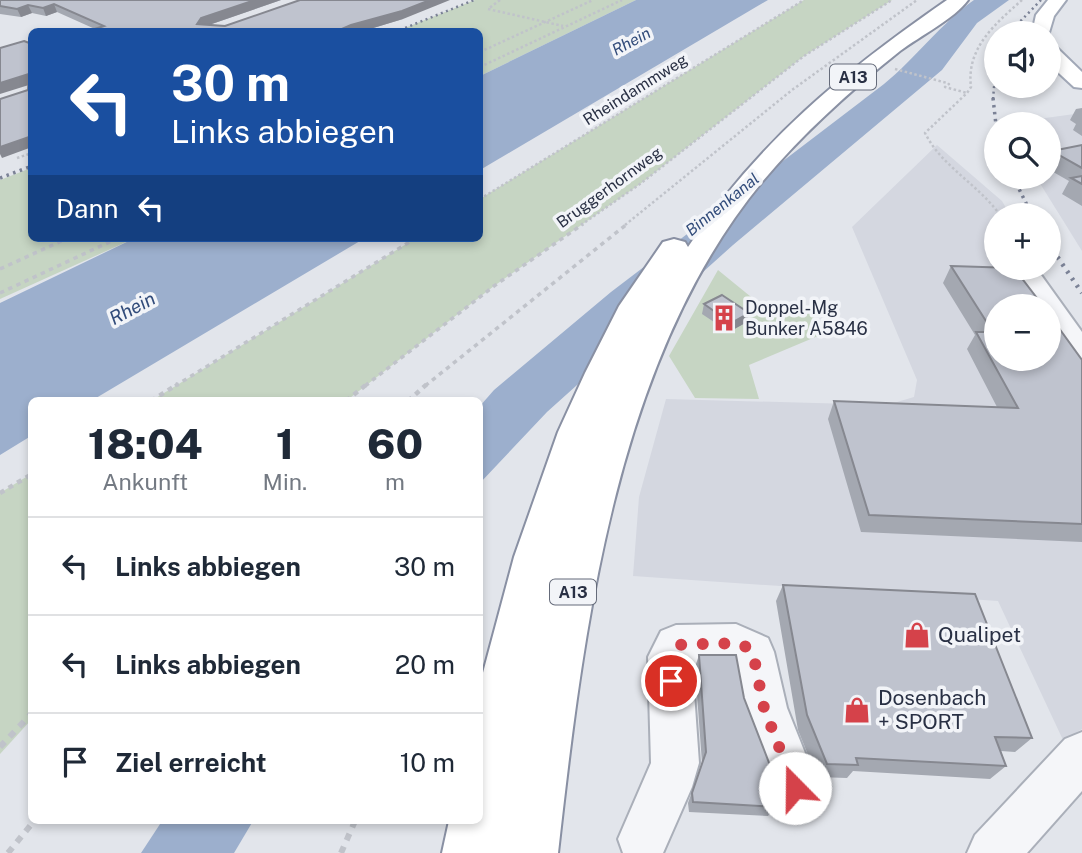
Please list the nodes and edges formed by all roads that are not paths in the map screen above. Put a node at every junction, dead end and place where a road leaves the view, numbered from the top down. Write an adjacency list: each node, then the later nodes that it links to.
1 (938, 0): 11 (main road, A13)
2 (958, 0): 15 (main road, A13)
3 (1056, 0): 4 (main road)
4 (1044, 21)
5 (1061, 64): 6 (main road)
6 (1082, 82)
7 (1031, 280): 8 (street)
8 (1082, 354)
9 (1082, 756): 16 (street)
10 (795, 788): 13 (street)
11 (483, 797)
12 (477, 824): 14 (main road)
13 (643, 839)
14 (472, 853)
15 (528, 853)
16 (993, 853)

